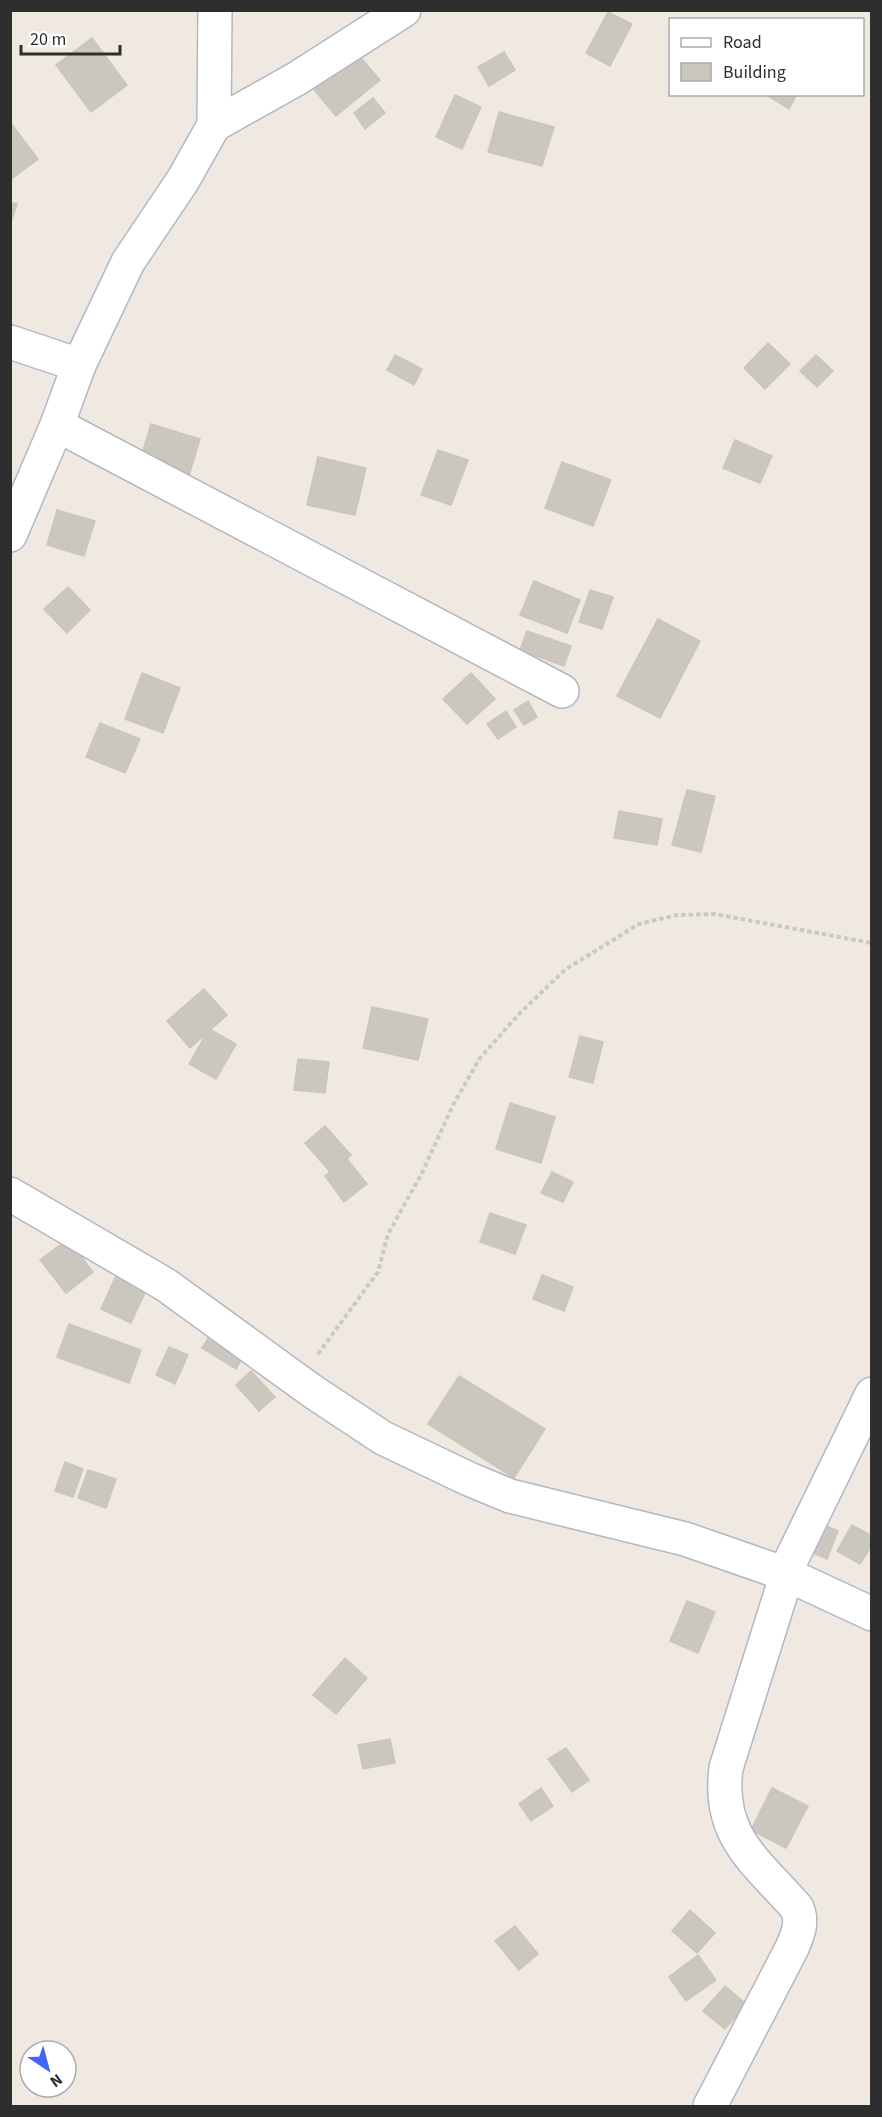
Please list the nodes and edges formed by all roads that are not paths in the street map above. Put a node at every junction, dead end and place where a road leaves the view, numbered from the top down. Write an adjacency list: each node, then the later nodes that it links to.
1 (214, 10): 3 (street)
2 (404, 10): 3 (street)
3 (214, 125): 5 (street)
4 (10, 342): 5 (street)
5 (79, 365): 6 (street)
6 (57, 425): 7 (street); 8 (street)
7 (10, 535)
8 (562, 691)
9 (10, 1194): 11 (street)
10 (872, 1394): 11 (street)
11 (786, 1574): 12 (street); 13 (street)
12 (872, 1614)
13 (710, 2106)

